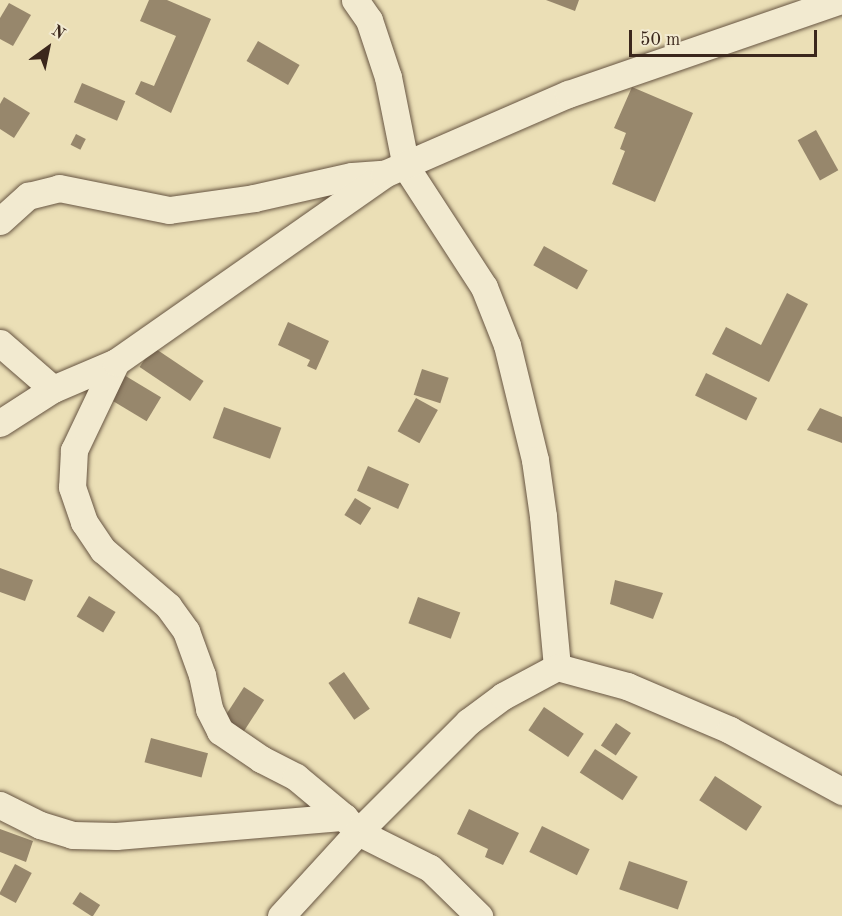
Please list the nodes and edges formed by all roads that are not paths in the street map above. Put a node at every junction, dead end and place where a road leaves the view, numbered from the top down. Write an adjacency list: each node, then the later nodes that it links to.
1 (355, 0): 5 (street)
2 (841, 0): 3 (street)
3 (808, 10): 4 (street); 5 (street)
4 (842, 20)
5 (395, 170): 6 (street); 8 (street); 11 (street)
6 (0, 221)
7 (0, 343): 9 (street)
8 (116, 362): 9 (street); 14 (street)
9 (53, 389): 10 (street)
10 (0, 423)
11 (557, 667): 12 (street); 14 (street)
12 (842, 791)
13 (0, 805): 14 (street)
14 (351, 825): 15 (street); 16 (street)
15 (281, 916)
16 (479, 916)

